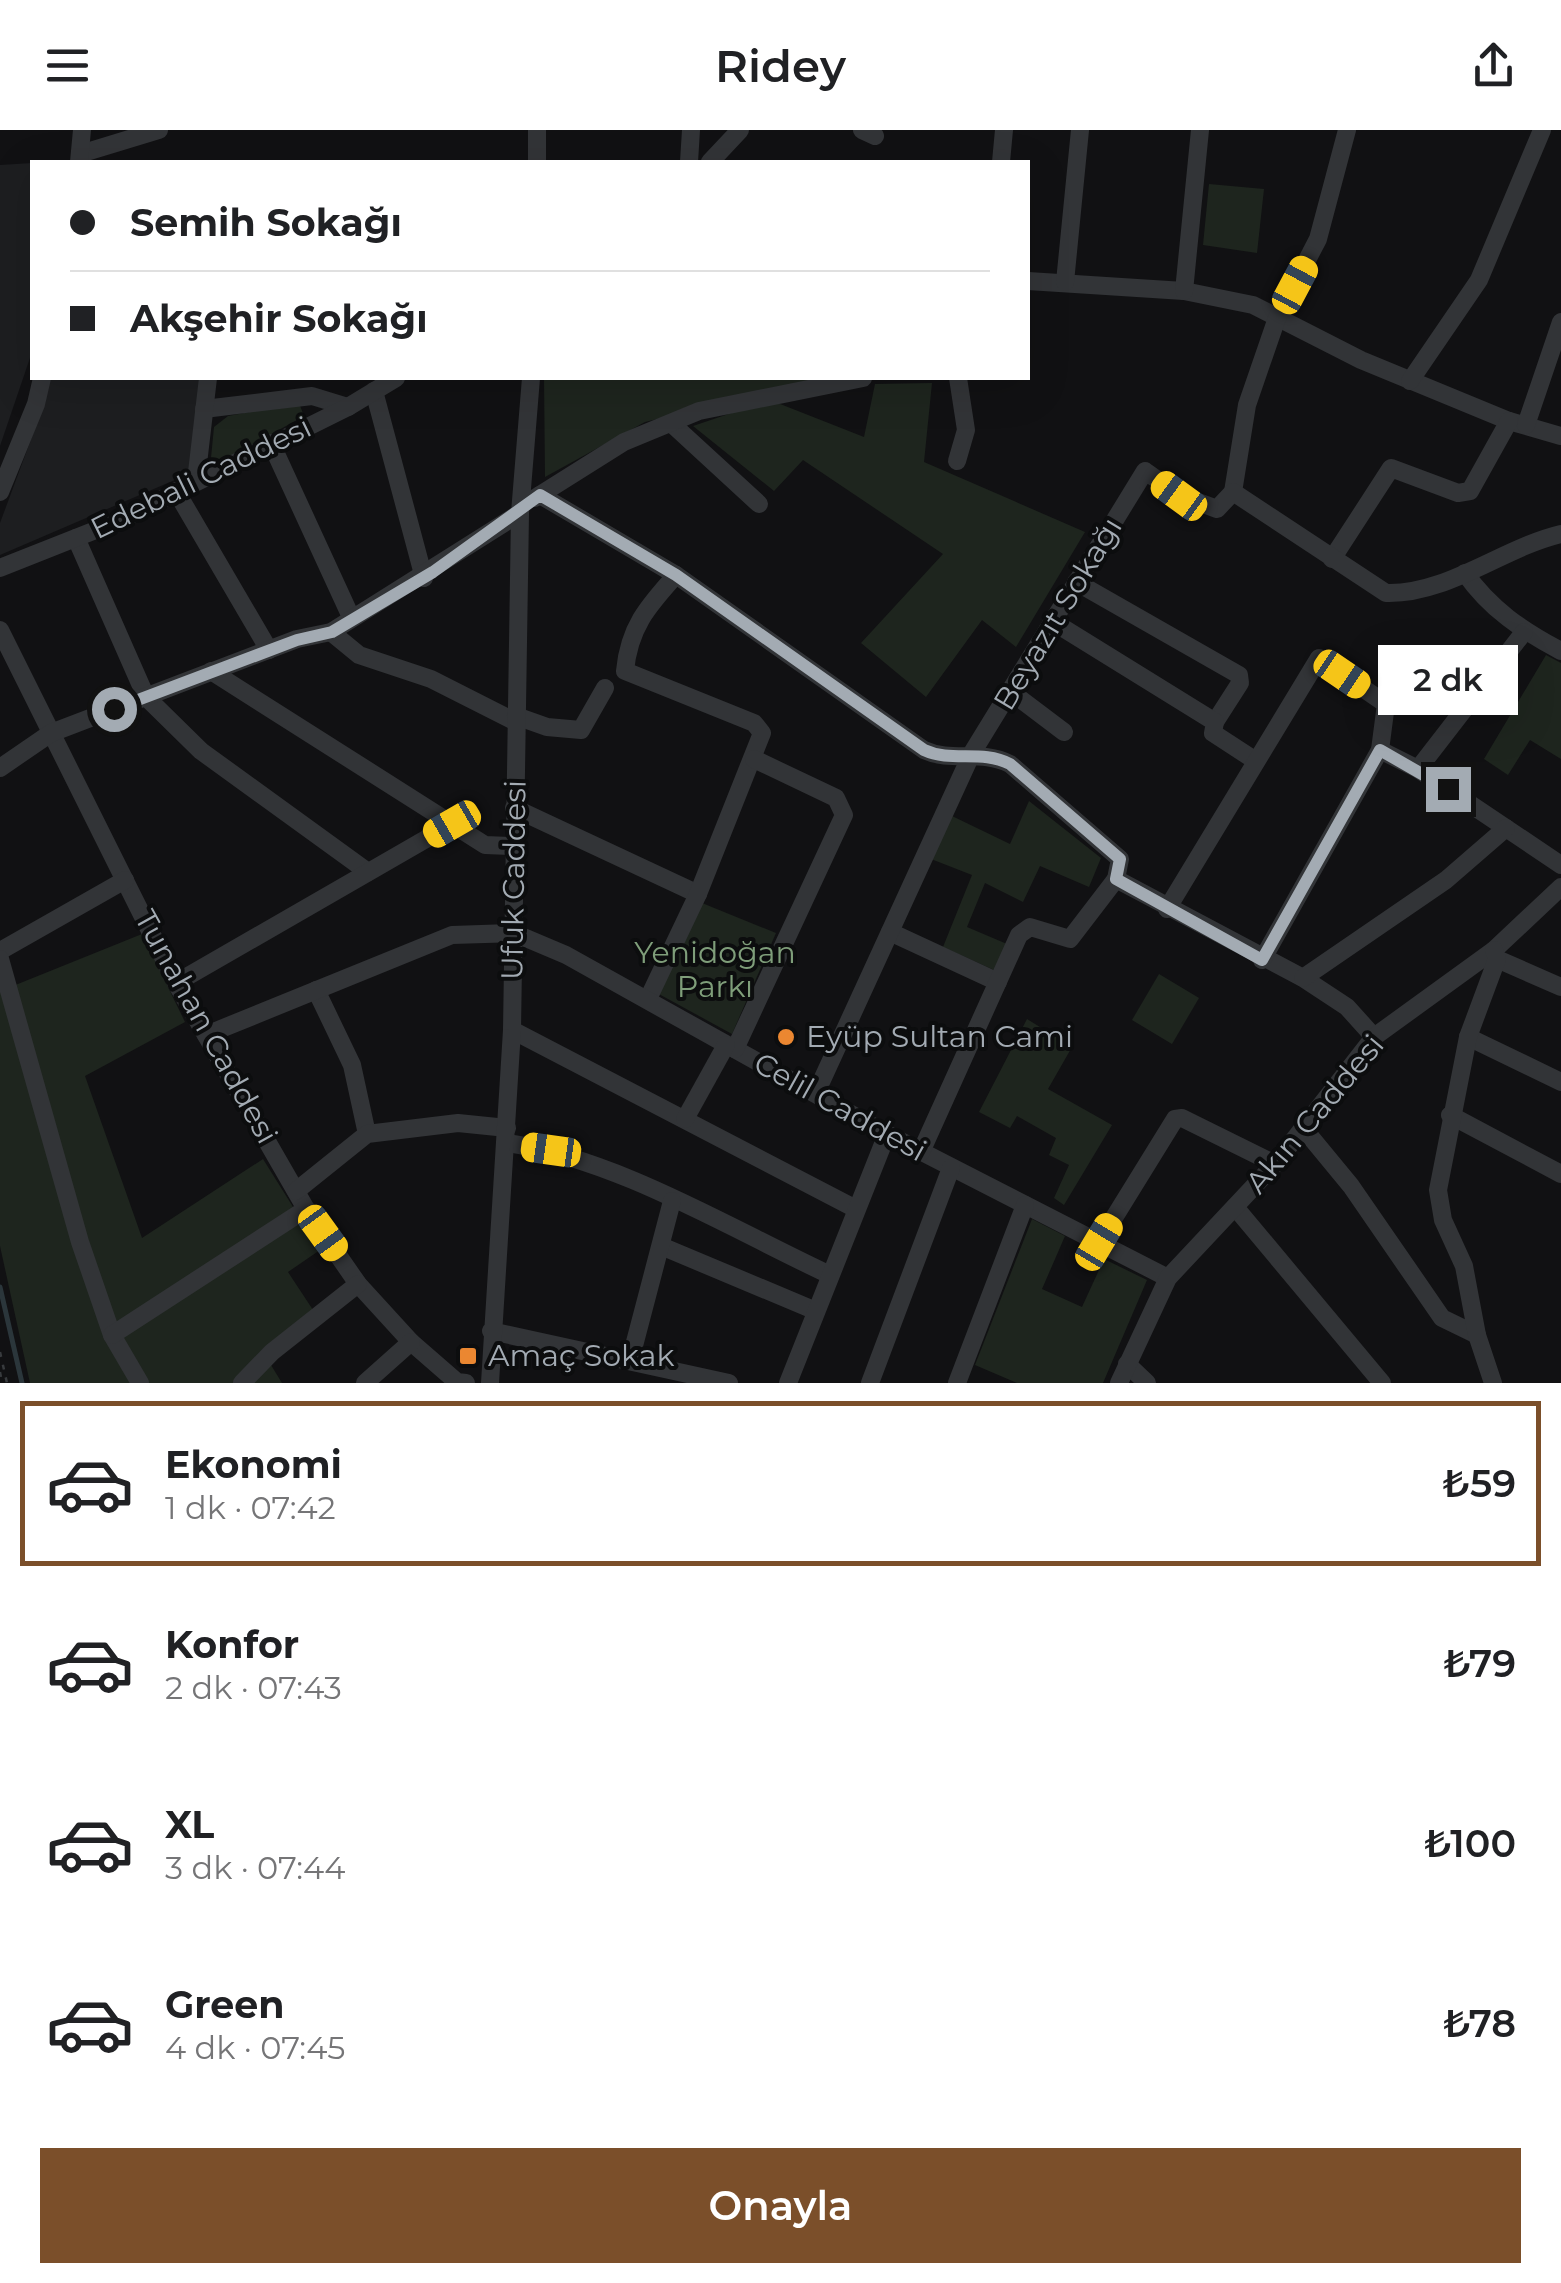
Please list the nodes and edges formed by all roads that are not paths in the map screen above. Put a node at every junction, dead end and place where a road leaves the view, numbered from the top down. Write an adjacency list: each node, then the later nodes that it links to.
1 (82, 130): 11 (street)
2 (159, 130): 11 (street)
3 (537, 130): 12 (street)
4 (691, 130): 13 (street)
5 (740, 130): 14 (street)
6 (1004, 130): 15 (street)
7 (1080, 130): 17 (street)
8 (1200, 130): 18 (street)
9 (1347, 130): 19 (street)
10 (1542, 130): 27 (street)
11 (80, 158)
12 (537, 160)
13 (689, 160)
14 (712, 160)
15 (1001, 160)
16 (1030, 281): 17 (street)
17 (1065, 282): 18 (street)
18 (1184, 291): 19 (street)
19 (1277, 318): 27 (street); 39 (street)
20 (1561, 322): 31 (street)
21 (42, 380): 38 (street)
22 (208, 380): 30 (street)
23 (393, 380): 28 (street, Edebali Caddesi)
24 (531, 380): 42 (street, Ufuk Caddesi)
25 (851, 380): 32 (street)
26 (958, 380): 35 (street)
27 (1410, 380): 31 (street)
28 (374, 391): 29 (street, Edebali Caddesi); 49 (street)
29 (348, 408): 30 (street); 34 (street, Edebali Caddesi)
30 (204, 409): 36 (street)
31 (1517, 423): 33 (street); 45 (street)
32 (672, 424): 40 (street); 41 (street)
33 (1561, 436)
34 (270, 443): 36 (street, Edebali Caddesi); 51 (street)
35 (958, 462)
36 (196, 481): 37 (street, Edebali Caddesi)
37 (176, 491): 44 (street, Edebali Caddesi); 56 (street)
38 (0, 492)
39 (1234, 492): 45 (street); 50 (street, Beyazıt Sokağı)
40 (540, 495): 42 (street); 48 (street)
41 (759, 504)
42 (521, 509): 49 (street); 62 (street, Ufuk Caddesi)
43 (1561, 534): 47 (street)
44 (76, 538): 46 (street, Edebali Caddesi); 61 (street)
45 (1332, 559): 47 (street)
46 (0, 568)
47 (1465, 574): 55 (street)
48 (676, 575): 67 (street); 68 (street)
49 (424, 578): 51 (street)
50 (1076, 582): 52 (street, Beyazıt Sokağı); 63 (street)
51 (352, 617): 54 (street)
52 (1055, 623): 60 (street, Beyazıt Sokağı); 63 (street)
53 (0, 630): 65 (street, Tunahan Caddesi)
54 (332, 632): 56 (street); 62 (street)
55 (1524, 632): 57 (street); 71 (street)
56 (270, 650): 58 (street)
57 (1561, 651)
58 (211, 672): 61 (street); 73 (street)
59 (605, 688): 62 (street)
60 (1011, 692): 64 (street); 67 (street, Beyazıt Sokağı)
61 (146, 696): 65 (street); 77 (street)
62 (516, 719): 72 (street, Ufuk Caddesi)
63 (1215, 722): 69 (street)
64 (1064, 732)
65 (51, 733): 70 (street); 79 (street, Tunahan Caddesi)
66 (1380, 750): 69 (street); 71 (street); 88 (street)
67 (972, 753): 78 (street); 83 (street, Beyazıt Sokağı)
68 (754, 759): 81 (street); 99 (street)
69 (1256, 760): 82 (street)
70 (0, 768)
71 (1418, 770): 74 (street)
72 (514, 808): 75 (street, Ufuk Caddesi); 81 (street)
73 (452, 824): 75 (street); 77 (street)
74 (1506, 828): 76 (street); 89 (street)
75 (512, 846): 84 (street, Ufuk Caddesi)
76 (1561, 865)
77 (368, 872): 91 (street)
78 (1116, 879): 82 (street); 90 (street)
79 (125, 880): 85 (street); 91 (street, Tunahan Caddesi)
80 (1561, 887): 86 (street, Akın Caddesi)
81 (698, 894): 94 (street)
82 (1167, 908): 88 (street)
83 (890, 932): 90 (street); 101 (street, Beyazıt Sokağı)
84 (514, 933): 93 (street); 94 (street, Celil Caddesi); 95 (street, Ufuk Caddesi)
85 (0, 951)
86 (1496, 955): 92 (street); 97 (street, Akın Caddesi); 98 (street)
87 (0, 959): 125 (street)
88 (1262, 960): 89 (street)
89 (1303, 978): 97 (street)
90 (998, 982): 108 (street)
91 (176, 983): 96 (street, Tunahan Caddesi)
92 (1561, 987)
93 (316, 990): 96 (street); 105 (street)
94 (648, 1000): 99 (street, Celil Caddesi)
95 (512, 1030): 103 (street); 107 (street, Ufuk Caddesi)
96 (206, 1034): 112 (street, Tunahan Caddesi)
97 (1374, 1037): 104 (street, Akın Caddesi)
98 (1468, 1037): 100 (street); 102 (street)
99 (731, 1047): 101 (street, Celil Caddesi); 103 (street)
100 (1561, 1082)
101 (816, 1093): 106 (street, Celil Caddesi)
102 (1450, 1114): 111 (street); 126 (street)
103 (685, 1119): 117 (street)
104 (1304, 1129): 109 (street, Akın Caddesi); 126 (street)
105 (367, 1134): 107 (street); 112 (street)
106 (887, 1134): 108 (street, Celil Caddesi); 117 (street)
107 (507, 1136): 113 (street); 124 (street, Ufuk Caddesi)
108 (921, 1152): 110 (street, Celil Caddesi)
109 (1275, 1164): 115 (street, Akın Caddesi); 118 (street)
110 (952, 1168): 114 (street, Celil Caddesi); 138 (street)
111 (1561, 1174)
112 (296, 1191): 116 (street, Tunahan Caddesi)
113 (672, 1201): 119 (street); 120 (street)
114 (1025, 1205): 118 (street, Celil Caddesi); 139 (street)
115 (1235, 1207): 121 (street, Akın Caddesi); 142 (street)
116 (306, 1209): 122 (street, Tunahan Caddesi); 125 (street)
117 (856, 1209): 120 (street)
118 (1099, 1242): 121 (street, Celil Caddesi)
119 (660, 1246): 123 (street); 128 (street)
120 (830, 1275): 123 (street)
121 (1168, 1278): 129 (street, Akın Caddesi)
122 (358, 1284): 127 (street, Tunahan Caddesi); 132 (street)
123 (816, 1311): 137 (street)
124 (491, 1331): 128 (street); 135 (street, Ufuk Caddesi)
125 (112, 1335): 131 (street)
126 (1477, 1335): 143 (street)
127 (411, 1342): 130 (street, Tunahan Caddesi); 133 (street)
128 (630, 1361): 136 (street)
129 (1127, 1364): 140 (street, Akın Caddesi); 141 (street)
130 (456, 1382): 134 (street, Tunahan Caddesi)
131 (140, 1383)
132 (242, 1383)
133 (365, 1383)
134 (466, 1383)
135 (490, 1383)
136 (729, 1383)
137 (788, 1383)
138 (870, 1383)
139 (957, 1383)
140 (1119, 1383)
141 (1146, 1383)
142 (1382, 1383)
143 (1493, 1383)

